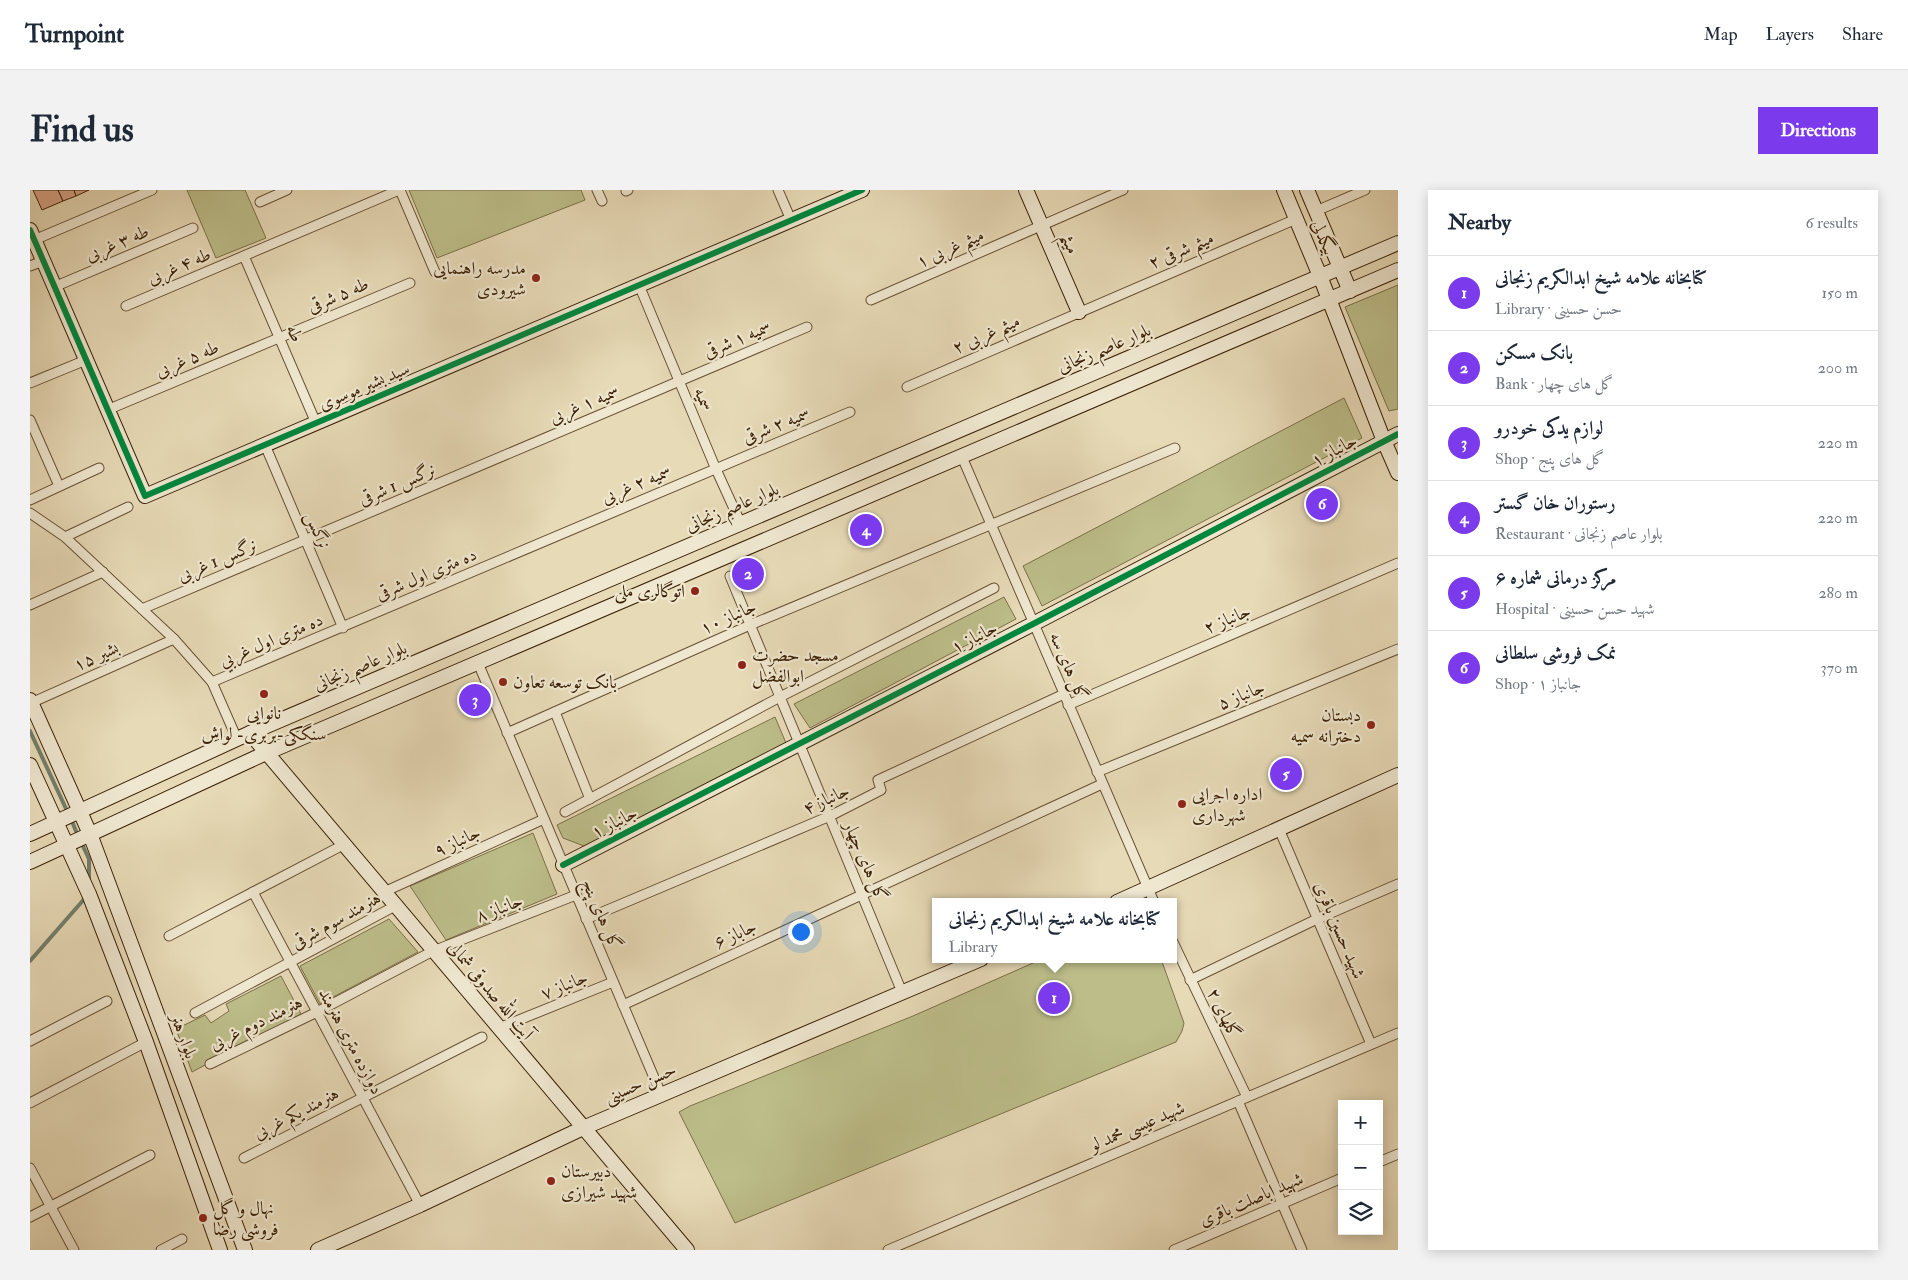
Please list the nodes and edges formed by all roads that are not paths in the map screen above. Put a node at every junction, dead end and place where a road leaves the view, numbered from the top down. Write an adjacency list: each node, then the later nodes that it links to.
1 (152, 190): 19 (street)
2 (287, 190): 13 (street)
3 (400, 190): 21 (street, طه ۴ غربی); 25 (street)
4 (597, 190): 12 (street)
5 (778, 190): 16 (street)
6 (862, 190): 16 (main road, سید بشیر موسوی)
7 (1026, 190): 17 (main road, میثم)
8 (1123, 190): 17 (street, میثم غربی ۱)
9 (1284, 190): 15 (main road, بیگدلی)
10 (1307, 190): 14 (main road, بیگدلی)
11 (1365, 190): 14 (street)
12 (602, 201)
13 (260, 202)
14 (1316, 211): 23 (main road, بیگدلی)
15 (1296, 218): 26 (main road, بیگدلی); 34 (street, میثم شرقی ۲)
16 (791, 220): 28 (main road, سید بشیر موسوی)
17 (1042, 225): 32 (street, میثم غربی ۱); 34 (main road, میثم)
18 (193, 228): 29 (street, طه ۳ غربی)
19 (32, 235): 22 (main road, سید بشیر موسوی)
20 (1398, 243): 23 (main road, بلوار عاصم زنجانی)
21 (244, 256): 33 (street, طه ۴ غربی); 36 (street, طه)
22 (36, 264): 29 (main road, سید بشیر موسوی)
23 (1339, 268): 26 (main road, بلوار عاصم زنجانی); 30 (main road, بیگدلی)
24 (1398, 270): 30 (main road)
25 (435, 272)
26 (1320, 276): 31 (main road, بیگدلی); 58 (main road, بلوار عاصم زنجانی)
27 (410, 283): 36 (street, طه ۵ شرقی)
28 (639, 285): 38 (street, سمیه); 44 (main road, سید بشیر موسوی)
29 (54, 287): 37 (main road, سید بشیر موسوی)
30 (1350, 291): 31 (main road)
31 (1329, 299): 46 (main road, بیگدلی); 50 (main road)
32 (871, 300)
33 (126, 306)
34 (1079, 312): 40 (street, میثم غربی ۲)
35 (807, 327): 38 (street, سمیه ۱ شرقی)
36 (279, 338): 41 (street, طه ۵ غربی); 44 (street, طه)
37 (86, 360): 39 (street); 41 (main road, سید بشیر موسوی)
38 (679, 381): 49 (street, سمیه ۱ غربی); 52 (street, سمیه)
39 (30, 384)
40 (907, 387)
41 (107, 410): 47 (main road, سید بشیر موسوی)
42 (850, 412): 52 (street, سمیه ۲ شرقی)
43 (30, 420): 54 (street)
44 (316, 423): 47 (main road, سید بشیر موسوی)
45 (1398, 434): 46 (main road, جانباز ۱)
46 (1384, 441): 53 (main road, بیگدلی); 69 (main road, جانباز ۱)
47 (265, 445): 61 (street, نرگس)
48 (1174, 448): 59 (street, جانباز ۱۰)
49 (502, 457): 61 (street, نرگس 1 شرقی)
50 (962, 457): 59 (street, گل های سه); 74 (main road)
51 (99, 468): 54 (street)
52 (715, 468): 58 (street, سمیه); 62 (street, سمیه ۲ غربی)
53 (1398, 474)
54 (58, 486): 55 (street)
55 (30, 500)
56 (128, 506): 60 (street)
57 (30, 513): 60 (street)
58 (741, 524): 81 (main road, بلوار عاصم زنجانی)
59 (991, 524): 69 (street, گل های سه); 70 (street, جانباز ۱۰)
60 (65, 537): 64 (street)
61 (305, 542): 68 (street, نرگس 1 غربی); 71 (street, نرگس)
62 (522, 550): 71 (street, ده متری اول شرقی)
63 (1398, 563): 79 (street, جانباز ۲)
64 (103, 572): 67 (street); 68 (street)
65 (730, 576): 70 (street, گل های چهار)
66 (994, 588): 77 (street)
67 (30, 604)
68 (142, 609): 72 (street)
69 (1033, 624): 76 (street, گل های سه); 84 (main road, جانباز ۱)
70 (750, 625): 77 (street, گل های چهار); 80 (street, جانباز ۱۰)
71 (343, 628): 75 (street, ده متری اول غربي)
72 (174, 640): 75 (street); 78 (street, بشیر ۱۵)
73 (1398, 649): 87 (street, جانباز ۵)
74 (478, 663): 82 (street, گل های پنج); 85 (main road)
75 (212, 682): 83 (street)
76 (1064, 694): 79 (street, گل های سه); 93 (street, جانباز ۴)
77 (780, 697): 84 (street, گل های چهار); 90 (street)
78 (31, 702): 91 (main road, بلوار هنر)
79 (1068, 705): 87 (street, گل های سه)
80 (555, 712): 82 (street, جانباز ۱۰); 90 (street)
81 (250, 733): 83 (main road, بلوار عاصم زنجانی); 85 (main road, آیت الله صدوقی شمالی)
82 (507, 733): 94 (street, گل های پنج)
83 (237, 740): 91 (main road, بلوار عاصم زنجانی)
84 (800, 743): 93 (street, گل های چهار); 102 (main road, جانباز ۱)
85 (266, 753): 98 (main road); 99 (main road, آیت الله صدوقی شمالی)
86 (31, 769): 95 (main road)
87 (1097, 772): 89 (street, گل های سه)
88 (1398, 775): 96 (main road)
89 (1102, 784): 104 (street, گل های سه); 107 (street)
90 (590, 799): 92 (street)
91 (81, 811): 95 (main road, بلوار عاصم زنجانی); 98 (main road, بلوار هنر)
92 (565, 812)
93 (830, 816): 107 (street, گل های چهار); 112 (street, جانباز ۴)
94 (544, 819): 102 (street, گل های پنج); 106 (street, جانباز ۹)
95 (54, 823): 97 (main road); 100 (main road)
96 (1279, 829): 104 (main road); 113 (street, شهید حسین باقری)
97 (30, 834)
98 (91, 834): 100 (main road); 153 (main road, بلوار هنر)
99 (344, 845): 105 (street); 106 (main road, آیت الله صدوقی شمالی)
100 (65, 846): 101 (main road); 130 (main road)
101 (30, 862)
102 (563, 864): 108 (street, گل های پنج)
103 (1398, 884): 113 (street)
104 (1148, 889): 109 (main road); 110 (street)
105 (253, 892): 114 (street); 117 (street, دوازده متری هنرمند)
106 (384, 892): 111 (main road, آیت الله صدوقی شمالی)
107 (862, 893): 121 (street, گل های چهار); 123 (street, جاباز ۶)
108 (576, 895): 112 (street, گل های پنج); 115 (street, جانباز ۸)
109 (1127, 898)
110 (1152, 898)
111 (395, 906): 115 (main road, آیت الله صدوقی شمالی); 117 (street, هنرمند سوم شرقی)
112 (586, 919): 120 (street, گل های پنج)
113 (1317, 919): 119 (street); 131 (street, شهید حسین باقری)
114 (169, 936)
115 (433, 951): 124 (street, جانباز ۸); 126 (main road, آیت الله صدوقی شمالی)
116 (1177, 951): 119 (street, گلهای ۲)
117 (291, 963): 124 (street, دوازده متری هنرمند); 125 (street, هنرمند سوم شرقی)
118 (971, 963): 121 (main road, حسن حسینی)
119 (1190, 980): 135 (street, گلهای ۲)
120 (613, 982): 123 (street, گل های پنج); 126 (street, جانباز ۷)
121 (902, 992): 133 (main road, حسن حسینی)
122 (107, 1001): 129 (street)
123 (623, 1005): 133 (street, گل های پنج)
124 (317, 1012): 132 (street, هنرمند دوم غربی); 134 (street, دوازده متری هنرمند)
125 (196, 1013)
126 (499, 1028): 138 (main road, آیت الله صدوقی شمالی)
127 (1398, 1033): 131 (street, شهید عیسی محمد لو)
128 (482, 1037): 134 (street, هنرمند یکم غربی)
129 (30, 1040)
130 (146, 1042): 137 (street); 152 (main road)
131 (1371, 1044): 135 (street, شهید عیسی محمد لو)
132 (210, 1064)
133 (661, 1094): 138 (main road, حسن حسینی)
134 (362, 1096): 141 (street, هنرمند یکم غربی); 146 (street, دوازده متری هنرمند)
135 (1247, 1097): 136 (street, شهید عیسی محمد لو)
136 (1238, 1101): 145 (street); 156 (street, شهید عیسی محمد لو)
137 (30, 1103)
138 (583, 1128): 146 (main road, حسن حسینی); 155 (main road, آیت الله صدوقی شمالی)
139 (1398, 1154): 142 (street)
140 (150, 1155): 147 (street)
141 (244, 1158)
142 (1383, 1160)
143 (30, 1168): 147 (street)
144 (1338, 1180): 145 (street, شهید اباصلت باقری)
145 (1282, 1204): 157 (street, شهید اباصلت باقری); 158 (street)
146 (420, 1205): 154 (main road, حسن حسینی)
147 (50, 1206): 148 (street); 150 (street)
148 (30, 1217)
149 (182, 1239): 151 (street)
150 (74, 1250)
151 (161, 1250)
152 (220, 1250)
153 (244, 1250)
154 (318, 1250)
155 (687, 1250)
156 (888, 1250)
157 (1174, 1250)
158 (1302, 1250)

